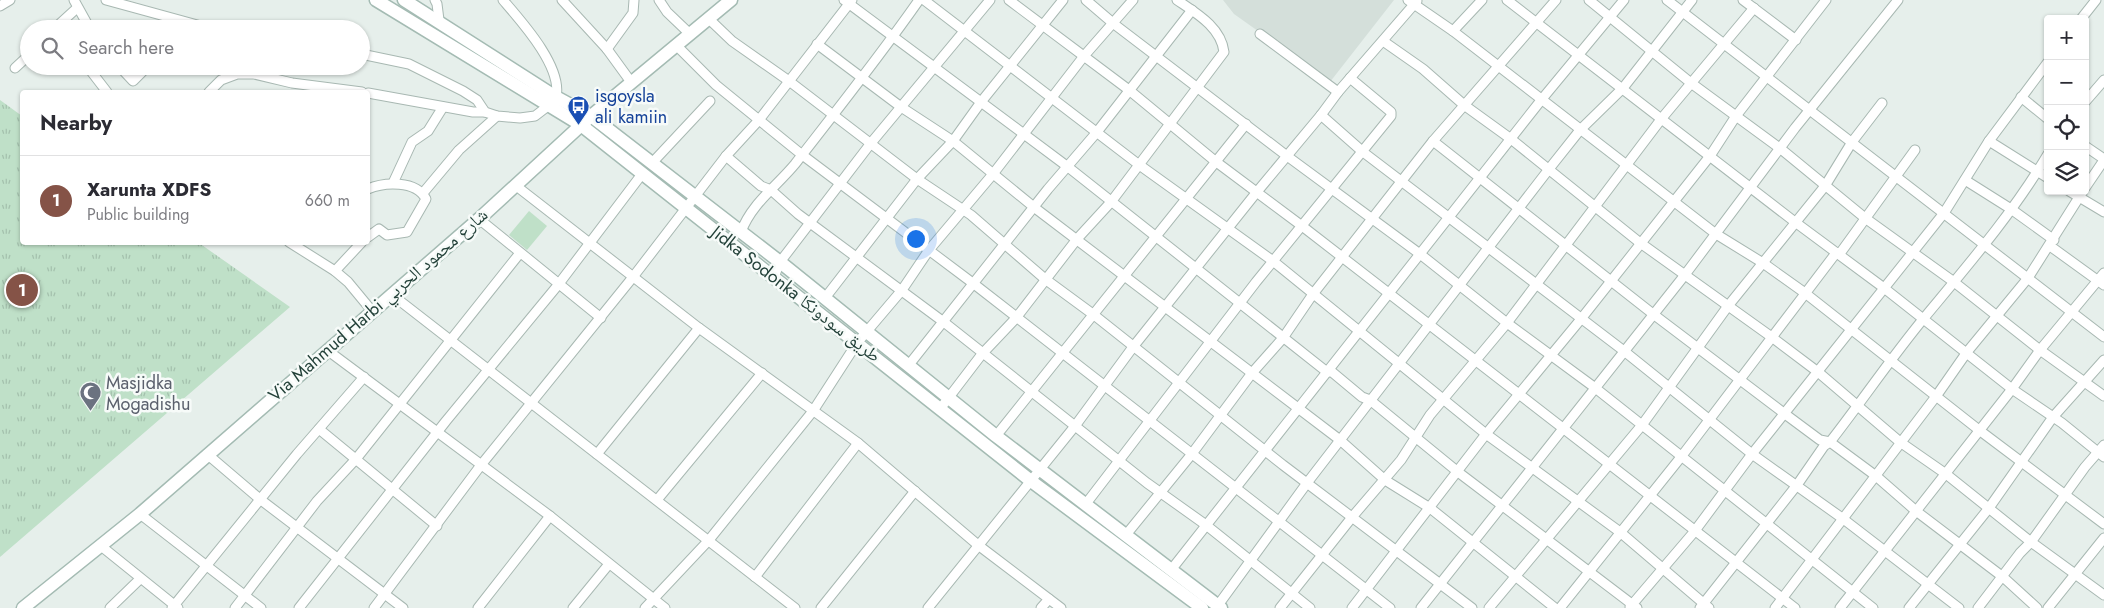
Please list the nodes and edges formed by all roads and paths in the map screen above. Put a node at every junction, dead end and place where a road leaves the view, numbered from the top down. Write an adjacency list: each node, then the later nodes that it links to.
1 (10, 0): 33 (street)
2 (106, 0): 42 (street)
3 (376, 0): 93 (main road, Jidka Sodonka طريق سودونكا)
4 (404, 0): 43 (main road, Jidka Sodonka طريق سودونكا)
5 (435, 0): 43 (street)
6 (503, 0): 93 (street)
7 (562, 0): 57 (street)
8 (634, 0): 57 (street)
9 (659, 0): 49 (street)
10 (731, 0): 39 (main road, Via Mahmud Harbi شارع محمود الحربي)
11 (920, 0): 51 (street)
12 (924, 0): 48 (street)
13 (990, 0): 48 (street)
14 (1009, 0): 46 (street)
15 (1064, 0): 46 (street)
16 (1086, 0): 44 (street)
17 (1133, 0): 44 (street)
18 (1177, 0): 35 (street)
19 (1482, 0): 47 (street)
20 (1507, 0): 45 (street)
21 (1556, 0): 45 (street)
22 (1589, 0): 38 (street)
23 (1624, 0): 38 (street)
24 (1667, 0): 36 (street)
25 (1692, 0): 36 (street)
26 (1743, 0): 34 (street)
27 (1826, 0): 52 (street)
28 (1898, 0): 100 (street)
29 (2096, 0): 37 (street)
30 (848, 1): 51 (street); 54 (street)
31 (1414, 2): 47 (street); 53 (street)
32 (76, 4): 40 (street); 41 (street)
33 (0, 6)
34 (1754, 8): 52 (street); 55 (street)
35 (1192, 10): 62 (street); 81 (street)
36 (1683, 12): 55 (street); 58 (street)
37 (2084, 15)
38 (1610, 16): 58 (street); 59 (street)
39 (709, 19): 49 (main road, Via Mahmud Harbi شارع محمود الحربي); 78 (street)
40 (63, 20)
41 (85, 20)
42 (170, 20)
43 (438, 20): 93 (main road, Jidka Sodonka طريق سودونكا)
44 (1114, 24): 61 (street); 62 (street)
45 (1536, 24): 59 (street); 66 (street)
46 (1043, 27): 61 (street); 65 (street)
47 (1453, 31): 66 (street)
48 (963, 32): 64 (street); 65 (street)
49 (690, 34): 56 (main road, Via Mahmud Harbi شارع محمود الحربي)
50 (1260, 34): 87 (street)
51 (894, 37): 64 (street); 75 (street)
52 (1796, 40): 74 (street)
53 (1383, 41): 76 (street); 97 (street)
54 (817, 44): 75 (street); 78 (street)
55 (1726, 44): 74 (street); 80 (street)
56 (677, 46): 79 (main road, Via Mahmud Harbi شارع محمود الحربي); 109 (street)
57 (607, 49): 79 (street)
58 (1651, 50): 80 (street); 82 (street)
59 (1579, 54): 82 (street); 92 (street)
60 (370, 56): 101 (street)
61 (1084, 56): 86 (street); 89 (street)
62 (1156, 56): 81 (street); 86 (street)
63 (20, 63): 68 (street)
64 (935, 66): 95 (street); 99 (street)
65 (1010, 67): 89 (street); 95 (street)
66 (1498, 67): 92 (street); 97 (street)
67 (2044, 67): 90 (street)
68 (15, 68)
69 (94, 75): 83 (street)
70 (128, 75): 71 (street)
71 (138, 75)
72 (234, 75): 84 (street)
73 (258, 75): 85 (street)
74 (1766, 76): 100 (street); 106 (street)
75 (863, 78): 99 (street); 102 (street)
76 (1350, 78): 87 (street); 125 (street)
77 (2104, 80): 91 (street)
78 (788, 81): 102 (street); 109 (street)
79 (631, 82): 105 (main road, Via Mahmud Harbi شارع محمود الحربي)
80 (1691, 82): 106 (street); 108 (street)
81 (1198, 87): 110 (street); 111 (street)
82 (1622, 88): 108 (street); 113 (street)
83 (105, 90)
84 (211, 90)
85 (344, 90)
86 (1129, 90): 110 (street); 114 (street)
87 (1338, 92): 103 (street)
88 (370, 94): 98 (street)
89 (1052, 96): 114 (street); 115 (street)
90 (2021, 97): 107 (street); 120 (street)
91 (2089, 97)
92 (1542, 99): 113 (street); 116 (street)
93 (552, 101): 104 (street); 105 (main road, Jidka Sodonka طريق سودونكا); 112 (main road, Jidka Sodonka طريق سودونكا)
94 (710, 101): 133 (street)
95 (981, 102): 115 (street); 117 (street)
96 (1882, 103): 119 (street)
97 (1464, 105): 116 (street); 118 (street)
98 (443, 107): 101 (street); 148 (street)
99 (901, 107): 117 (street); 121 (street)
100 (1811, 110): 119 (street); 122 (street)
101 (485, 112): 104 (street)
102 (832, 115): 121 (street); 126 (street)
103 (1321, 115): 125 (street); 128 (street)
104 (496, 116): 156 (street)
105 (591, 116): 112 (main road, Via Mahmud Harbi شارع محمود الحربي); 133 (main road, Jidka Sodonka طريق سودونكا)
106 (1736, 116): 122 (street); 129 (street)
107 (2044, 116)
108 (1662, 118): 129 (street); 135 (street)
109 (759, 120): 126 (street); 127 (street)
110 (1169, 124): 131 (street); 134 (street)
111 (1246, 124): 128 (street); 131 (street)
112 (581, 125): 139 (main road, Jidka Sodonka طريق سودونكا); 150 (main road, Via Mahmud Harbi شارع محمود الحربي)
113 (1580, 130): 135 (street); 137 (street)
114 (1097, 132): 134 (street); 136 (street)
115 (1023, 133): 136 (street); 140 (street)
116 (1511, 139): 137 (street); 143 (street)
117 (953, 141): 140 (street); 144 (street)
118 (1433, 141): 143 (street); 147 (street)
119 (1852, 142): 141 (street); 151 (street)
120 (1989, 142): 138 (street); 145 (street)
121 (871, 143): 144 (street); 146 (street)
122 (1781, 149): 151 (street); 152 (street)
123 (2089, 149): 130 (street)
124 (1915, 150): 141 (street)
125 (1363, 152): 147 (street); 153 (street)
126 (801, 154): 146 (street); 155 (street)
127 (726, 156): 155 (street); 160 (street)
128 (1287, 156): 153 (street); 157 (street)
129 (1710, 156): 152 (street); 162 (street)
130 (2104, 159): 149 (street)
131 (1215, 161): 157 (street); 161 (street)
132 (2044, 161): 138 (street)
133 (652, 163): 160 (main road, Jidka Sodonka طريق سودونكا)
134 (1138, 164): 161 (street); 163 (street)
135 (1627, 166): 162 (street); 164 (street)
136 (1068, 167): 163 (street); 166 (street)
137 (1549, 169): 164 (street); 167 (street)
138 (2037, 172): 142 (street); 168 (street)
139 (642, 174): 165 (main road, Jidka Sodonka طريق سودونكا); 186 (street)
140 (993, 174): 166 (street); 169 (street)
141 (1895, 176): 171 (street); 174 (street)
142 (2044, 176)
143 (1479, 178): 167 (street); 173 (street)
144 (917, 179): 169 (street); 172 (street)
145 (1965, 180): 168 (street); 171 (street)
146 (840, 182): 172 (street); 177 (street)
147 (1402, 182): 173 (street); 176 (street)
148 (393, 183): 154 (street); 156 (street)
149 (2089, 183)
150 (515, 186): 175 (main road, Via Mahmud Harbi شارع محمود الحربي); 186 (street)
151 (1826, 186): 174 (street); 178 (street)
152 (1750, 187): 178 (street); 182 (street)
153 (1333, 188): 176 (street); 179 (street)
154 (370, 189)
155 (771, 190): 177 (street); 181 (street)
156 (423, 193): 183 (street)
157 (1256, 193): 179 (street); 180 (street)
158 (2081, 195): 188 (street)
159 (2086, 195): 170 (street)
160 (696, 197): 165 (street); 181 (main road, Jidka Sodonka طريق سودونكا)
161 (1186, 199): 180 (street); 184 (street)
162 (1674, 200): 182 (street); 187 (street)
163 (1111, 202): 184 (street); 185 (street)
164 (1595, 207): 187 (street); 190 (street)
165 (687, 208): 210 (street); 211 (main road, Jidka Sodonka طريق سودونكا)
166 (1035, 208): 185 (street); 189 (street)
167 (1518, 208): 190 (street); 194 (street)
168 (2011, 209): 188 (street); 193 (street)
169 (962, 211): 189 (street); 195 (street)
170 (2104, 212)
171 (1944, 213): 193 (street); 196 (street)
172 (888, 218): 195 (street); 200 (street)
173 (1449, 218): 194 (street); 199 (street)
174 (1865, 218): 196 (street); 198 (street)
175 (479, 219): 197 (street); 224 (main road, Via Mahmud Harbi شارع محمود الحربي)
176 (1372, 220): 199 (street); 201 (street)
177 (811, 222): 200 (street); 202 (street)
178 (1795, 222): 198 (street); 204 (street)
179 (1302, 226): 201 (street); 203 (street)
180 (1228, 229): 203 (street); 205 (street)
181 (740, 232): 202 (main road, Jidka Sodonka طريق سودونكا)
182 (1716, 234): 204 (street); 209 (street)
183 (370, 236)
184 (1155, 236): 205 (street); 208 (street)
185 (1077, 239): 208 (street); 213 (street)
186 (589, 242): 210 (street); 218 (street)
187 (1639, 242): 209 (street); 214 (street)
188 (2052, 243): 212 (street); 216 (street)
189 (1004, 244): 213 (street); 217 (street)
190 (1565, 244): 214 (street); 220 (street)
191 (359, 245): 206 (street)
192 (299, 246): 206 (street)
193 (1984, 246): 212 (street); 215 (street)
194 (1488, 249): 219 (street); 220 (street)
195 (929, 250): 217 (street); 222 (street)
196 (1912, 252): 215 (street); 221 (street)
197 (520, 253): 218 (street); 250 (street)
198 (1836, 253): 221 (street); 223 (street)
199 (1420, 254): 219 (street); 226 (street)
200 (857, 257): 222 (street); 227 (street)
201 (1342, 258): 225 (street); 226 (street)
202 (780, 262): 211 (street); 227 (main road, Jidka Sodonka طريق سودونكا)
203 (1272, 262): 225 (street); 228 (street)
204 (1763, 263): 223 (street); 229 (street)
205 (1196, 269): 228 (street); 230 (street)
206 (335, 271): 231 (street)
207 (2104, 273): 216 (street)
208 (1123, 274): 230 (street); 234 (street)
209 (1684, 276): 229 (street); 233 (street)
210 (633, 277): 236 (street); 243 (street)
211 (774, 277): 252 (main road, Jidka Sodonka طريق سودونكا)
212 (2028, 278): 232 (street); 235 (street)
213 (1045, 279): 234 (street); 237 (street)
214 (1611, 279): 233 (street); 238 (street)
215 (1954, 282): 235 (street); 239 (street)
216 (2101, 283): 232 (street)
217 (974, 284): 237 (street); 240 (street)
218 (558, 285): 236 (street); 267 (street)
219 (1460, 286): 241 (street); 242 (street)
220 (1535, 286): 238 (street); 241 (street)
221 (1884, 288): 239 (street); 244 (street)
222 (902, 290): 240 (street); 246 (street)
223 (1805, 293): 244 (street); 249 (street)
224 (391, 294): 231 (main road, Via Mahmud Harbi شارع محمود الحربي); 250 (street)
225 (1313, 294): 245 (street); 248 (street)
226 (1389, 295): 242 (street); 245 (street)
227 (825, 298): 246 (main road, Jidka Sodonka طريق سودونكا)
228 (1240, 303): 248 (street); 251 (street)
229 (1728, 306): 249 (street); 254 (street)
230 (1164, 307): 251 (street); 253 (street)
231 (372, 311): 255 (main road, Via Mahmud Harbi شارع محمود الحربي)
232 (2071, 312): 247 (street); 256 (street)
233 (1654, 314): 254 (street); 257 (street)
234 (1094, 315): 253 (street); 258 (street)
235 (1997, 317): 256 (street); 259 (street)
236 (601, 318): 287 (street)
237 (1016, 318): 258 (street); 260 (street)
238 (1581, 319): 257 (street); 261 (street)
239 (1924, 319): 259 (street); 263 (street)
240 (945, 322): 260 (street); 266 (street)
241 (1507, 322): 261 (street); 262 (street)
242 (1429, 325): 262 (street); 265 (street)
243 (699, 328): 270 (street); 314 (street)
244 (1852, 329): 263 (street); 269 (street)
245 (1358, 332): 265 (street); 268 (street)
246 (867, 333): 252 (street); 266 (main road, Jidka Sodonka طريق سودونكا)
247 (2104, 337)
248 (1283, 338): 268 (street); 271 (street)
249 (1773, 338): 269 (street); 273 (street)
250 (450, 340): 267 (street); 288 (street)
251 (1210, 342): 271 (street); 275 (street)
252 (858, 343): 290 (main road, Jidka Sodonka طريق سودونكا); 292 (street)
253 (1133, 347): 275 (street); 276 (street)
254 (1698, 348): 273 (street); 278 (street)
255 (327, 350): 272 (street); 313 (main road, Via Mahmud Harbi شارع محمود الحربي)
256 (2040, 350): 274 (street); 279 (street)
257 (1624, 351): 277 (street); 278 (street)
258 (1061, 352): 276 (street); 280 (street)
259 (1967, 352): 279 (street); 282 (street)
260 (982, 354): 280 (street); 284 (street)
261 (1551, 355): 277 (street); 281 (street)
262 (1476, 360): 281 (street); 285 (street)
263 (1892, 360): 282 (street); 289 (street)
264 (2104, 360): 274 (street)
265 (1400, 363): 285 (street); 286 (street)
266 (908, 366): 284 (main road, Jidka Sodonka طريق سودونكا)
267 (489, 371): 287 (street); 303 (street)
268 (1327, 372): 286 (street); 291 (street)
269 (1818, 372): 289 (street); 293 (street)
270 (762, 373): 292 (street); 341 (street)
271 (1252, 373): 291 (street); 294 (street)
272 (364, 377): 288 (street); 301 (street)
273 (1740, 380): 293 (street); 297 (street)
274 (2085, 382): 283 (street); 295 (street)
275 (1178, 383): 294 (street); 296 (street)
276 (1104, 386): 296 (street); 298 (street)
277 (1594, 387): 299 (street); 300 (street)
278 (1670, 388): 297 (street); 299 (street)
279 (2012, 389): 295 (street); 302 (street)
280 (1031, 391): 298 (street); 305 (street)
281 (1519, 395): 300 (street); 304 (street)
282 (1937, 395): 302 (street); 309 (street)
283 (2104, 396)
284 (949, 397): 290 (street); 305 (main road, Jidka Sodonka طريق سودونكا)
285 (1443, 398): 304 (street); 306 (street)
286 (1370, 400): 306 (street); 307 (street)
287 (531, 402): 314 (street); 323 (street)
288 (399, 403): 303 (street); 319 (street)
289 (1857, 407): 308 (street); 309 (street)
290 (940, 409): 330 (main road, Jidka Sodonka طريق سودونكا)
291 (1298, 409): 307 (street); 312 (street)
292 (813, 411): 310 (street); 362 (street)
293 (1785, 414): 308 (street); 315 (street)
294 (1221, 416): 312 (street); 316 (street)
295 (2053, 417): 317 (street); 321 (street)
296 (1148, 420): 316 (street); 320 (street)
297 (1710, 420): 315 (street); 318 (street)
298 (1075, 426): 320 (street); 325 (street)
299 (1642, 426): 318 (street); 322 (street)
300 (1564, 428): 322 (street); 324 (street)
301 (319, 429): 319 (street); 340 (street)
302 (1979, 430): 321 (street); 327 (street)
303 (437, 434): 323 (street); 333 (street)
304 (1486, 434): 324 (street); 326 (street)
305 (996, 436): 325 (main road, Jidka Sodonka طريق سودونكا)
306 (1417, 437): 326 (street); 329 (street)
307 (1340, 440): 329 (street); 331 (street)
308 (1830, 442): 328 (street); 332 (street)
309 (1900, 442): 327 (street); 328 (street)
310 (858, 443): 335 (street); 384 (street)
311 (2104, 445): 317 (street)
312 (1266, 450): 331 (street); 334 (street)
313 (207, 454): 340 (street); 348 (main road, Via Mahmud Harbi شارع محمود الحربي)
314 (597, 454): 341 (street)
315 (1752, 454): 332 (street); 336 (street)
316 (1191, 455): 334 (street); 337 (street)
317 (2101, 455): 338 (street)
318 (1682, 457): 336 (street); 339 (street)
319 (356, 459): 333 (street); 357 (street)
320 (1120, 460): 337 (street); 343 (street)
321 (2023, 462): 338 (street); 346 (street)
322 (1609, 464): 339 (street); 342 (street)
323 (481, 465): 349 (street); 356 (street)
324 (1531, 469): 342 (street); 344 (street)
325 (1040, 470): 330 (street); 343 (main road, Jidka Sodonka طريق سودونكا)
326 (1458, 472): 344 (street); 345 (street)
327 (1946, 474): 346 (street); 347 (street)
328 (1876, 476): 347 (street); 351 (street)
329 (1384, 480): 345 (street); 350 (street)
330 (1030, 481): 366 (street); 417 (main road, Jidka Sodonka طريق سودونكا)
331 (1307, 482): 350 (street); 352 (street)
332 (1797, 485): 351 (street); 353 (street)
333 (393, 488): 356 (street); 372 (street)
334 (1235, 489): 352 (street); 355 (street)
335 (915, 491): 366 (street); 413 (street)
336 (1724, 491): 353 (street); 359 (street)
337 (1160, 492): 355 (street); 360 (street)
338 (2064, 494): 354 (street); 365 (street)
339 (1649, 495): 358 (street); 359 (street)
340 (262, 500): 357 (street); 377 (street)
341 (657, 500): 362 (street)
342 (1578, 502): 358 (street); 363 (street)
343 (1085, 505): 360 (main road, Jidka Sodonka طريق سودونكا)
344 (1502, 506): 363 (street); 364 (street)
345 (1430, 508): 364 (street); 369 (street)
346 (1989, 508): 365 (street); 367 (street)
347 (1916, 511): 367 (street); 370 (street)
348 (140, 514): 368 (main road, Via Mahmud Harbi شارع محمود الحربي); 377 (street)
349 (550, 516): 376 (street); 408 (street)
350 (1353, 516): 369 (street); 371 (street)
351 (1842, 518): 370 (street); 373 (street)
352 (1279, 521): 371 (street); 374 (street)
353 (1767, 524): 373 (street); 375 (street)
354 (2104, 524)
355 (1206, 525): 374 (street); 378 (street)
356 (438, 526): 391 (street)
357 (298, 528): 372 (street); 393 (street)
358 (1620, 532): 379 (street); 380 (street)
359 (1694, 532): 375 (street); 380 (street)
360 (1125, 536): 378 (main road, Jidka Sodonka طريق سودونكا)
361 (2104, 538): 381 (street)
362 (709, 540): 384 (street); 394 (street)
363 (1546, 540): 379 (street); 382 (street)
364 (1473, 542): 382 (street); 386 (street)
365 (2031, 542): 381 (street); 383 (street)
366 (978, 545): 395 (street); 414 (street)
367 (1960, 545): 383 (street); 387 (street)
368 (101, 546): 385 (street); 401 (main road, Via Mahmud Harbi شارع محمود الحربي)
369 (1396, 550): 386 (street); 388 (street)
370 (1884, 552): 387 (street); 389 (street)
371 (1322, 556): 388 (street); 390 (street)
372 (337, 558): 391 (street); 405 (street)
373 (1810, 560): 389 (street); 396 (street)
374 (1250, 562): 390 (street); 398 (street)
375 (1736, 563): 396 (street); 400 (street)
376 (609, 564): 394 (street); 409 (street)
377 (207, 567): 393 (street); 397 (street)
378 (1170, 570): 398 (main road, Jidka Sodonka طريق سودونكا)
379 (1589, 570): 399 (street); 426 (street)
380 (1663, 570): 399 (street); 400 (street)
381 (2076, 574): 392 (street); 435 (street)
382 (1514, 576): 424 (street); 425 (street)
383 (2003, 576): 433 (street); 434 (street)
384 (755, 577): 412 (street)
385 (140, 579): 397 (street); 402 (street)
386 (1440, 584): 422 (street); 423 (street)
387 (1928, 586): 431 (street); 432 (street)
388 (1366, 590): 420 (street); 421 (street)
389 (1852, 592): 429 (street); 430 (street)
390 (1292, 593): 418 (street); 419 (street)
391 (386, 594): 406 (street); 407 (street)
392 (2104, 595)
393 (245, 597): 403 (street); 404 (street)
394 (652, 599): 410 (street); 411 (street)
395 (1049, 599): 415 (street); 416 (street)
396 (1782, 599): 427 (street); 428 (street)
397 (175, 607)
398 (1218, 607)
399 (1633, 607)
400 (1704, 607)
401 (23, 608)
402 (110, 608)
403 (235, 608)
404 (261, 608)
405 (299, 608)
406 (374, 608)
407 (403, 608)
408 (478, 608)
409 (573, 608)
410 (645, 608)
411 (665, 608)
412 (795, 608)
413 (821, 608)
414 (928, 608)
415 (1041, 608)
416 (1061, 608)
417 (1202, 608)
418 (1280, 608)
419 (1310, 608)
420 (1352, 608)
421 (1390, 608)
422 (1421, 608)
423 (1472, 608)
424 (1489, 608)
425 (1555, 608)
426 (1560, 608)
427 (1775, 608)
428 (1794, 608)
429 (1840, 608)
430 (1873, 608)
431 (1909, 608)
432 (1959, 608)
433 (1978, 608)
434 (2037, 608)
435 (2048, 608)

